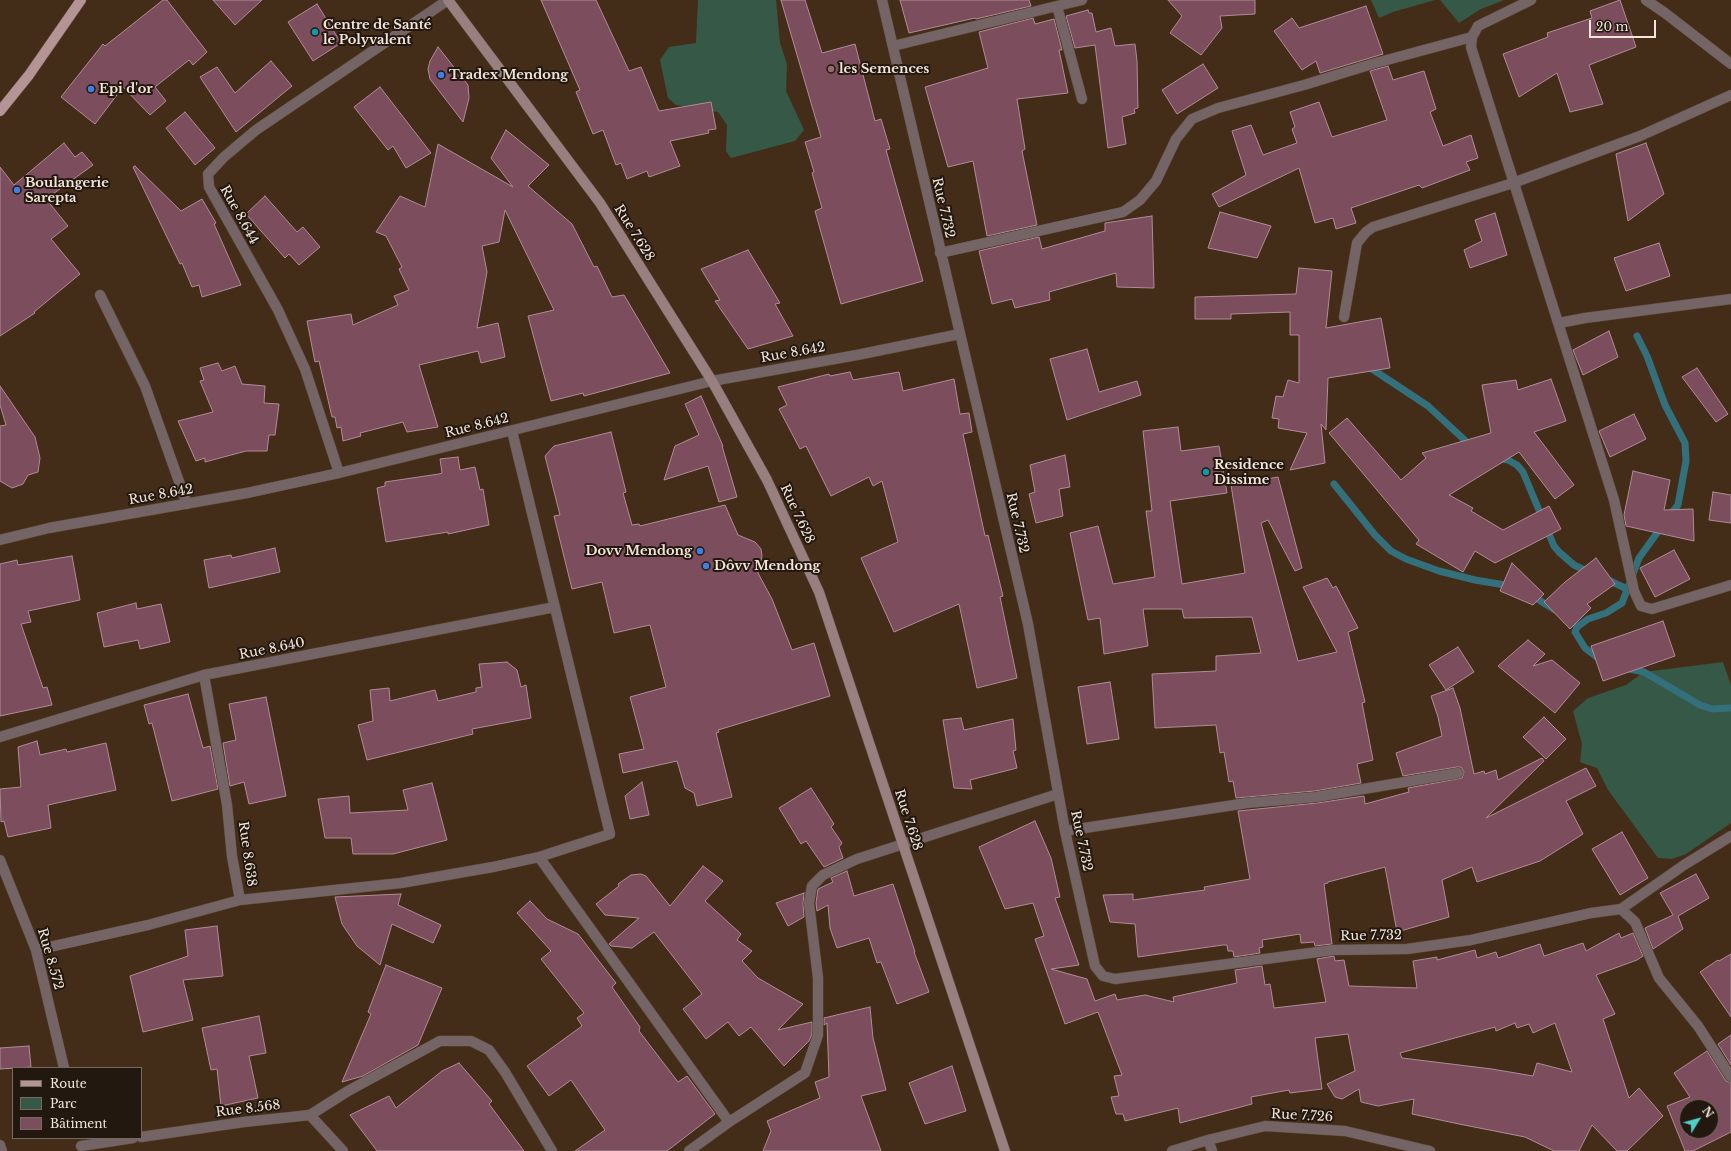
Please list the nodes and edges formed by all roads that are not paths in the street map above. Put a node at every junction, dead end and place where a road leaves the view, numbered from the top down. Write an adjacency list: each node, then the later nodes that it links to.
1 (81, 0): 13 (main road)
2 (448, 0): 21 (main road, Rue 7.628); 23 (street, Rue 8.644)
3 (882, 0): 9 (street, Rue 7.732)
4 (1082, 0): 7 (street)
5 (1531, 0): 8 (street)
6 (1646, 0): 10 (street)
7 (1057, 6): 9 (street); 12 (street)
8 (1472, 37): 14 (street); 15 (street)
9 (893, 46): 15 (street, Rue 7.732)
10 (1731, 64)
11 (1731, 95): 14 (street)
12 (1082, 99)
13 (0, 111)
14 (1513, 183): 18 (street); 19 (street)
15 (940, 253): 20 (street, Rue 7.732)
16 (100, 295): 24 (street)
17 (1731, 299): 19 (street)
18 (1344, 317)
19 (1558, 323): 26 (street)
20 (960, 334): 21 (street, Rue 8.642); 31 (street, Rue 7.732)
21 (712, 381): 22 (street, Rue 8.642); 34 (main road, Rue 7.628)
22 (512, 431): 23 (street, Rue 8.642); 27 (street)
23 (339, 473): 24 (street, Rue 8.642)
24 (187, 504): 25 (street, Rue 8.642)
25 (0, 540)
26 (1731, 585)
27 (555, 607): 28 (street, Rue 8.640); 35 (street)
28 (204, 675): 29 (street, Rue 8.640); 37 (street, Rue 8.638)
29 (0, 737)
30 (1458, 772): 32 (street)
31 (1058, 794): 32 (street, Rue 7.732); 34 (street)
32 (1065, 831): 38 (street, Rue 7.732)
33 (1731, 836): 38 (street)
34 (903, 844): 43 (street); 53 (main road, Rue 7.628)
35 (539, 857): 37 (street); 43 (street)
36 (0, 860): 39 (street, Rue 8.572)
37 (240, 900): 39 (street, Rue 8.638)
38 (1621, 909): 41 (street)
39 (36, 950): 40 (street, Rue 8.572)
40 (64, 1067)
41 (1731, 1077)
42 (310, 1115): 44 (street, Rue 8.568); 50 (street); 51 (street)
43 (729, 1122): 52 (street)
44 (142, 1137)
45 (125, 1139): 48 (street)
46 (1208, 1140): 54 (street, Rue 7.726); 55 (street); 56 (street, Rue 7.726)
47 (0, 1145): 49 (street)
48 (80, 1145)
49 (2, 1151)
50 (343, 1151)
51 (552, 1151)
52 (689, 1151)
53 (1005, 1151)
54 (1172, 1151)
55 (1212, 1151)
56 (1430, 1151)

